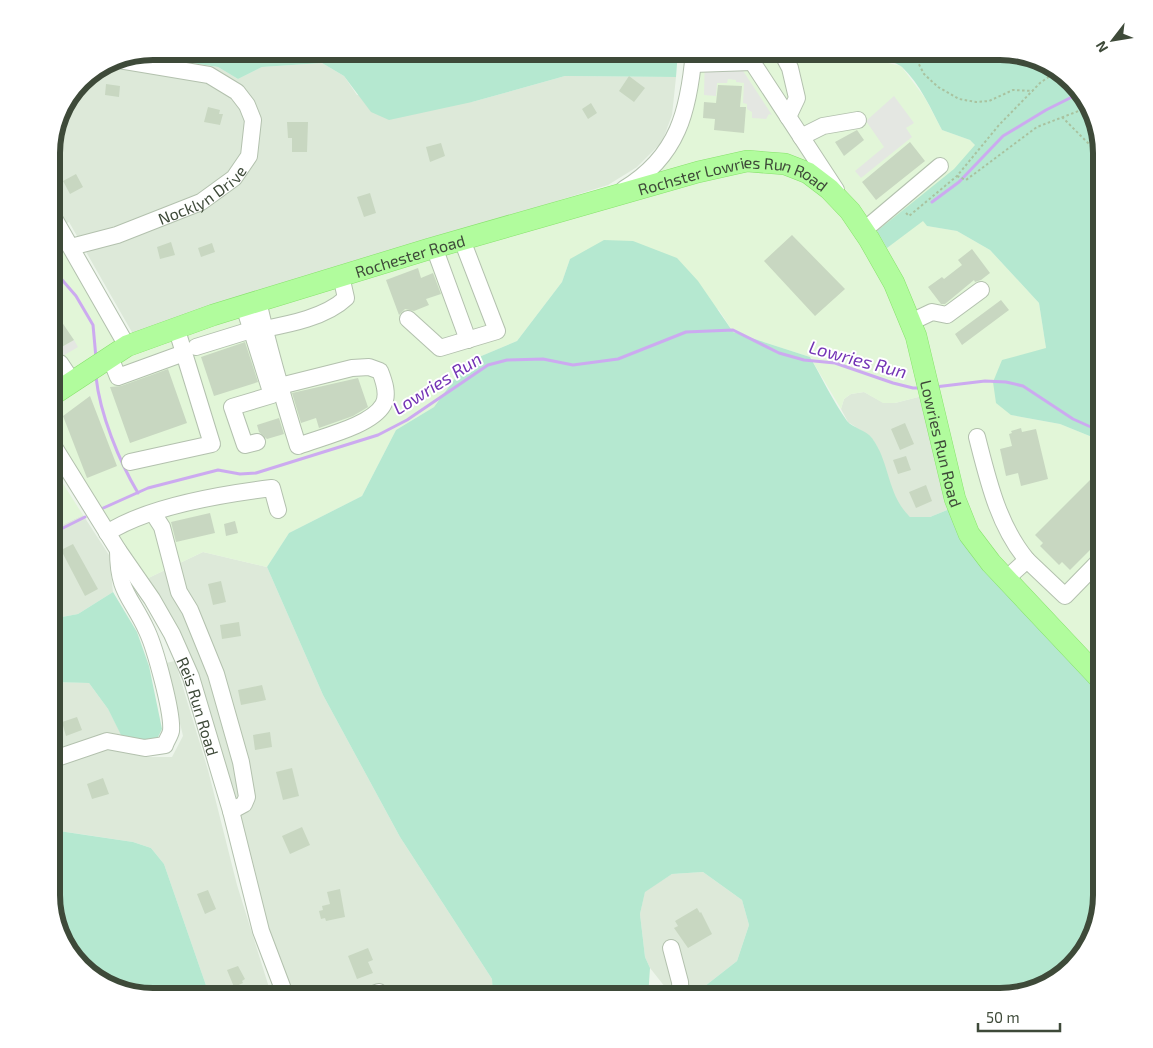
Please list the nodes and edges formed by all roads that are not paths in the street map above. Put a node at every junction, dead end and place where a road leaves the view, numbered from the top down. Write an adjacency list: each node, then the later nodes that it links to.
1 (693, 60): 9 (street, Rochester Road)
2 (752, 60): 5 (street, Lowries Run Road)
3 (786, 60): 5 (street)
4 (132, 62): 14 (street, Nocklyn Drive)
5 (788, 117): 7 (street, Lowries Run Road)
6 (858, 120): 7 (street)
7 (801, 137): 10 (street, Lowries Run Road)
8 (940, 166): 12 (street)
9 (606, 200): 10 (main road, Rochster Lowries Run Road); 13 (main road, Rochester Road)
10 (850, 211): 12 (main road, Lowries Run Road)
11 (60, 228): 14 (street)
12 (863, 231): 20 (main road, Lowries Run Road)
13 (462, 240): 15 (main road, Rochester Road); 23 (street)
14 (71, 247): 25 (street)
15 (434, 247): 16 (main road, Rochester Road); 23 (street)
16 (341, 276): 18 (main road, Rochester Road); 22 (street)
17 (981, 290): 20 (street)
18 (251, 303): 21 (main road, Rochester Road); 22 (street)
19 (408, 319): 23 (street)
20 (911, 322): 40 (main road, Lowries Run Road)
21 (176, 327): 24 (street); 25 (main road, Rochester Road)
22 (258, 329): 24 (street); 28 (street); 31 (street)
23 (468, 340)
24 (190, 350): 25 (street); 32 (street)
25 (107, 359): 27 (main road, Rochester Road)
26 (60, 363): 27 (street)
27 (72, 381): 29 (main road, Rochester Road)
28 (280, 386): 28 (street)
29 (60, 390)
30 (977, 437): 38 (street)
31 (257, 442)
32 (130, 462)
33 (60, 466): 36 (street, Reis Run Road)
34 (278, 510): 35 (street)
35 (153, 513): 36 (street); 43 (street)
36 (107, 533): 37 (street, Reis Run Road)
37 (118, 550): 42 (street); 43 (street, Reis Run Road)
38 (1027, 560): 39 (street); 40 (street)
39 (1093, 567)
40 (1006, 579): 41 (main road, Lowries Run Road)
41 (1093, 671)
42 (60, 757)
43 (231, 811): 45 (street, Reis Run Road)
44 (671, 948): 46 (street)
45 (283, 988)
46 (680, 988)

